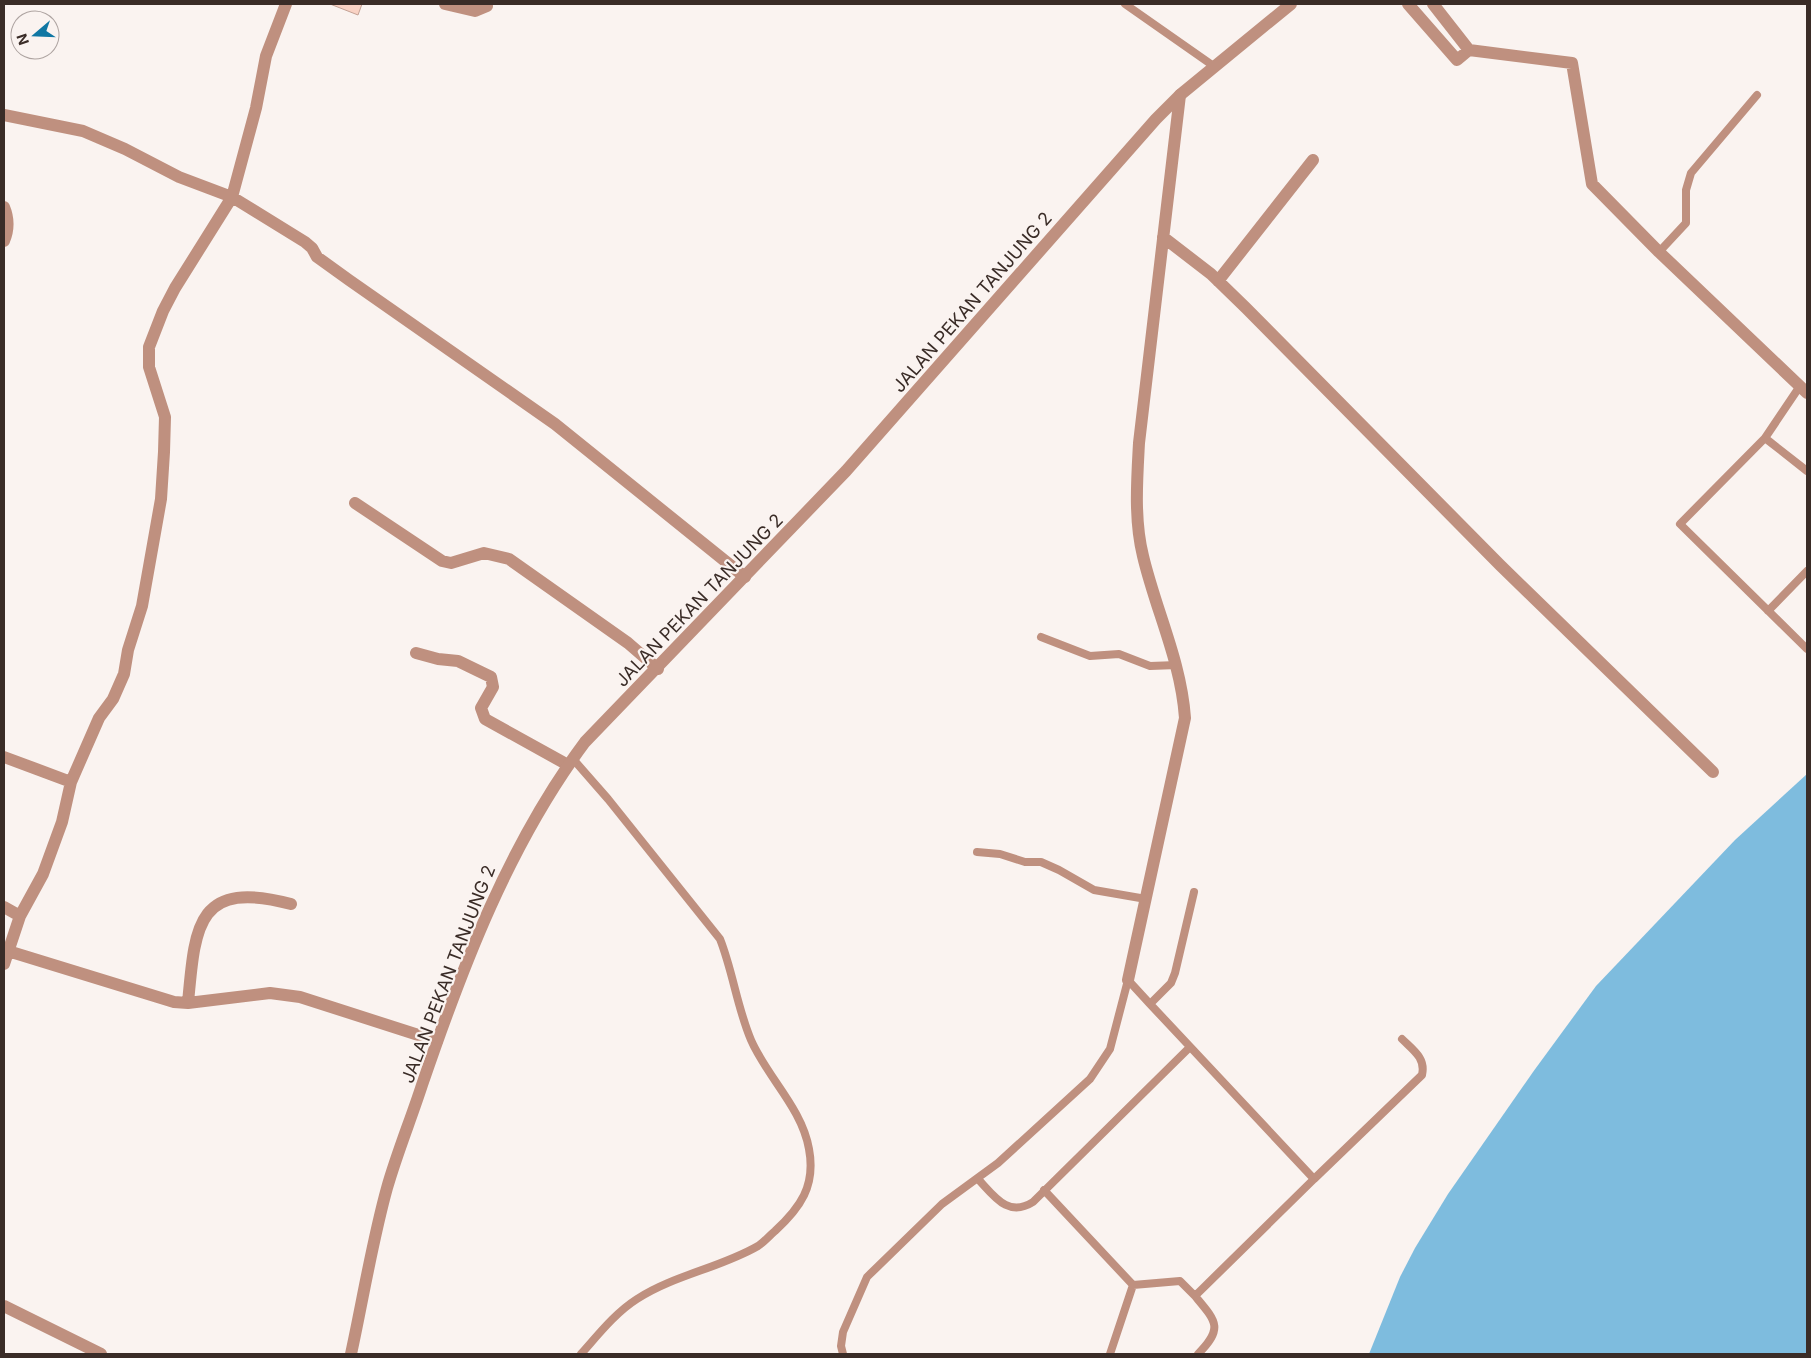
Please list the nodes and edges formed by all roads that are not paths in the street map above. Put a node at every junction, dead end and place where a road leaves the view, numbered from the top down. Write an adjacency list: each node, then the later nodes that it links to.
1 (286, 4): 14 (street)
2 (445, 4): 7 (street)
3 (1125, 4): 9 (lane)
4 (1291, 4): 9 (street, JALAN PEKAN TANJUNG 2)
5 (1408, 4): 8 (street)
6 (1433, 4): 8 (street)
7 (487, 6)
8 (1469, 50): 18 (street)
9 (1215, 67): 10 (street, JALAN PEKAN TANJUNG 2)
10 (1180, 95): 16 (street); 25 (street, JALAN PEKAN TANJUNG 2)
11 (1757, 95): 18 (lane)
12 (4, 115): 14 (street)
13 (1313, 160): 19 (street)
14 (232, 198): 25 (street); 35 (street)
15 (4, 207): 17 (street)
16 (1163, 238): 19 (street); 30 (street)
17 (4, 241)
18 (1659, 252): 20 (street)
19 (1218, 281): 34 (street)
20 (1804, 390): 21 (lane)
21 (1765, 438): 22 (lane); 26 (lane)
22 (1807, 471)
23 (355, 503): 31 (street)
24 (1807, 571): 26 (lane)
25 (745, 577): 31 (street, JALAN PEKAN TANJUNG 2)
26 (1768, 611): 28 (lane)
27 (1041, 637): 30 (lane)
28 (1807, 649)
29 (416, 653): 33 (street)
30 (1177, 664): 38 (street)
31 (658, 669): 33 (street, JALAN PEKAN TANJUNG 2)
32 (4, 756): 35 (street)
33 (571, 762): 48 (street, JALAN PEKAN TANJUNG 2); 58 (lane)
34 (1712, 772)
35 (71, 782): 41 (street)
36 (977, 852): 38 (lane)
37 (1194, 892): 46 (lane)
38 (1146, 899): 44 (street)
39 (291, 904): 45 (street)
40 (4, 907): 41 (street)
41 (20, 916): 42 (street)
42 (8, 950): 43 (street); 45 (street)
43 (4, 964)
44 (1128, 980): 46 (lane); 50 (lane)
45 (188, 1003): 48 (street)
46 (1150, 1004): 49 (lane)
47 (1402, 1038): 51 (lane)
48 (437, 1041): 57 (street, JALAN PEKAN TANJUNG 2)
49 (1190, 1047): 51 (lane); 52 (lane)
50 (978, 1179): 52 (lane); 59 (lane)
51 (1314, 1179): 54 (lane)
52 (1044, 1190): 53 (lane)
53 (1133, 1285): 54 (lane); 60 (lane)
54 (1195, 1296): 61 (lane)
55 (4, 1306): 56 (street)
56 (101, 1354)
57 (351, 1354)
58 (581, 1354)
59 (843, 1354)
60 (1110, 1354)
61 (1198, 1354)

